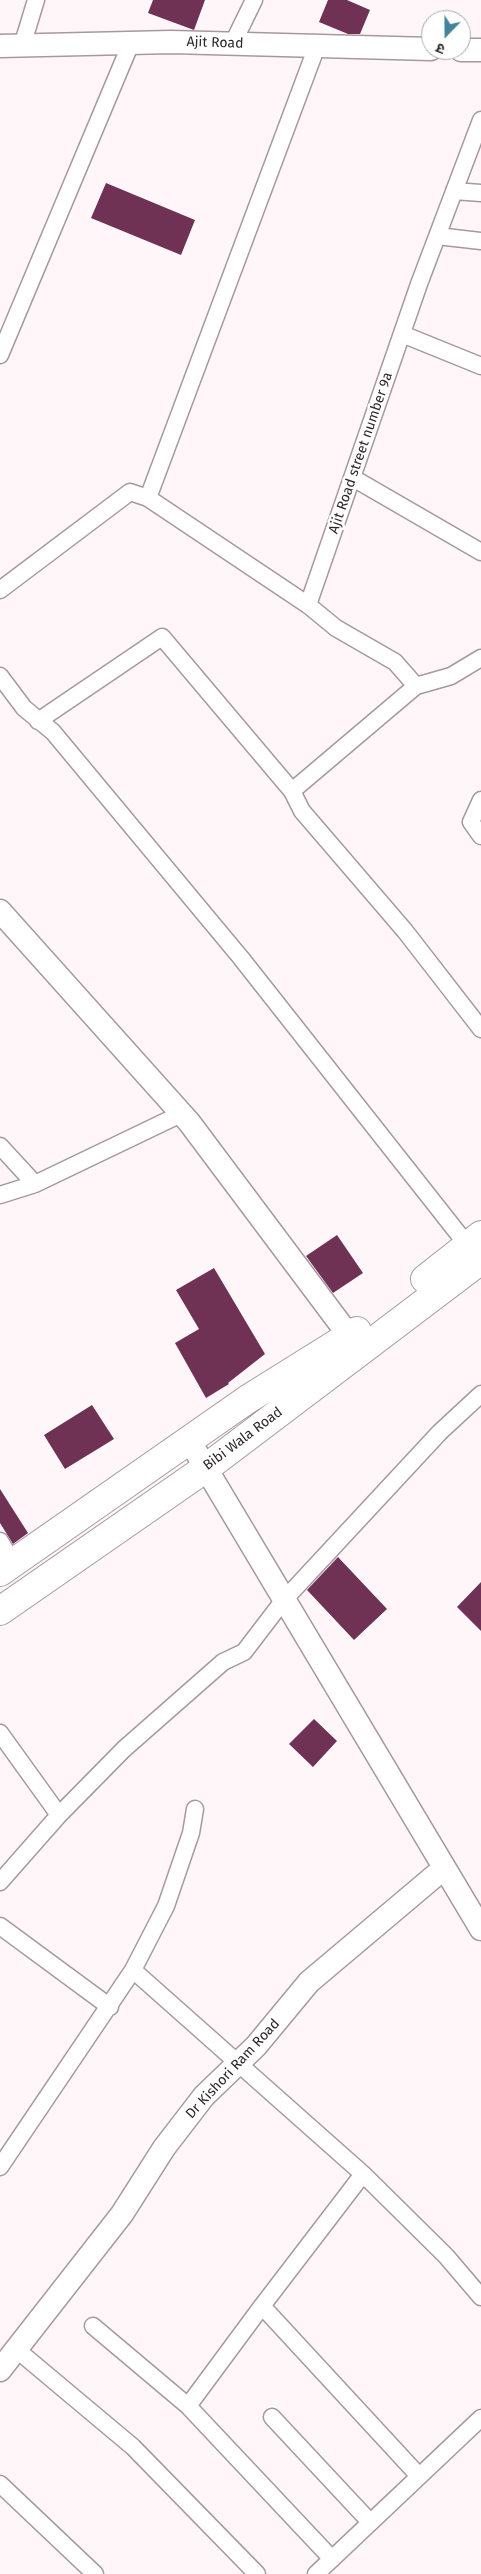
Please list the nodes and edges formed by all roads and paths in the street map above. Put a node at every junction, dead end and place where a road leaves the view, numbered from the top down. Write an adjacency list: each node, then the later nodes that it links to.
1 (36, 0): 5 (street)
2 (254, 0): 4 (street)
3 (131, 43): 4 (street, Ajit Road); 5 (street, Ajit Road); 14 (street)
4 (234, 44): 6 (street, Ajit Road)
5 (11, 46)
6 (317, 46): 7 (street, Ajit Road); 17 (street)
7 (421, 49)
8 (481, 120): 9 (street, Ajit Road street number 9a)
9 (454, 191): 10 (street); 11 (street, Ajit Road street number 9a)
10 (481, 193)
11 (437, 236): 12 (street); 13 (street, Ajit Road street number 9a)
12 (481, 241)
13 (402, 334): 15 (street); 16 (street, Ajit Road street number 9a)
14 (0, 355)
15 (481, 366)
16 (353, 478): 18 (street); 20 (street, Ajit Road street number 9a)
17 (148, 498): 19 (street); 20 (street)
18 (481, 552)
19 (0, 590)
20 (308, 606): 23 (street)
21 (481, 658): 23 (street)
22 (0, 676): 24 (street)
23 (416, 686): 25 (street)
24 (38, 722): 25 (street); 34 (street)
25 (292, 791): 29 (street)
26 (481, 800): 27 (street)
27 (481, 836)
28 (0, 911): 30 (street)
29 (481, 1029)
30 (181, 1114): 32 (street); 35 (street)
31 (0, 1146): 32 (street)
32 (35, 1184): 33 (street)
33 (0, 1194)
34 (477, 1247): 35 (highway, Bibi Wala Road)
35 (354, 1344): 37 (highway); 38 (highway, Bibi Wala Road)
36 (481, 1394): 40 (street)
37 (189, 1440): 38 (street); 39 (highway)
38 (206, 1468): 40 (street); 41 (highway, Bibi Wala Road)
39 (4, 1559)
40 (283, 1601): 44 (street); 45 (street)
41 (0, 1611)
42 (0, 1733): 44 (street)
43 (195, 1809): 49 (street)
44 (59, 1815): 46 (street)
45 (443, 1869): 48 (street); 51 (street, Dr Kishori Ram Road)
46 (0, 1882)
47 (0, 1926): 50 (street)
48 (481, 1929)
49 (133, 1970): 50 (street); 51 (street)
50 (110, 2007): 52 (street)
51 (238, 2063): 53 (street); 57 (street, Dr Kishori Ram Road)
52 (0, 2167)
53 (363, 2174): 54 (street); 55 (street)
54 (481, 2297)
55 (262, 2306): 59 (street); 62 (street)
56 (93, 2326): 59 (street)
57 (16, 2349): 58 (street, Dr Kishori Ram Road); 67 (street)
58 (0, 2370)
59 (188, 2406): 65 (street)
60 (272, 2417): 64 (street)
61 (481, 2418): 62 (street)
62 (419, 2476): 64 (street)
63 (0, 2484): 66 (street)
64 (370, 2522): 65 (street)
65 (332, 2559): 68 (street)
66 (95, 2574)
67 (257, 2574)
68 (316, 2574)

